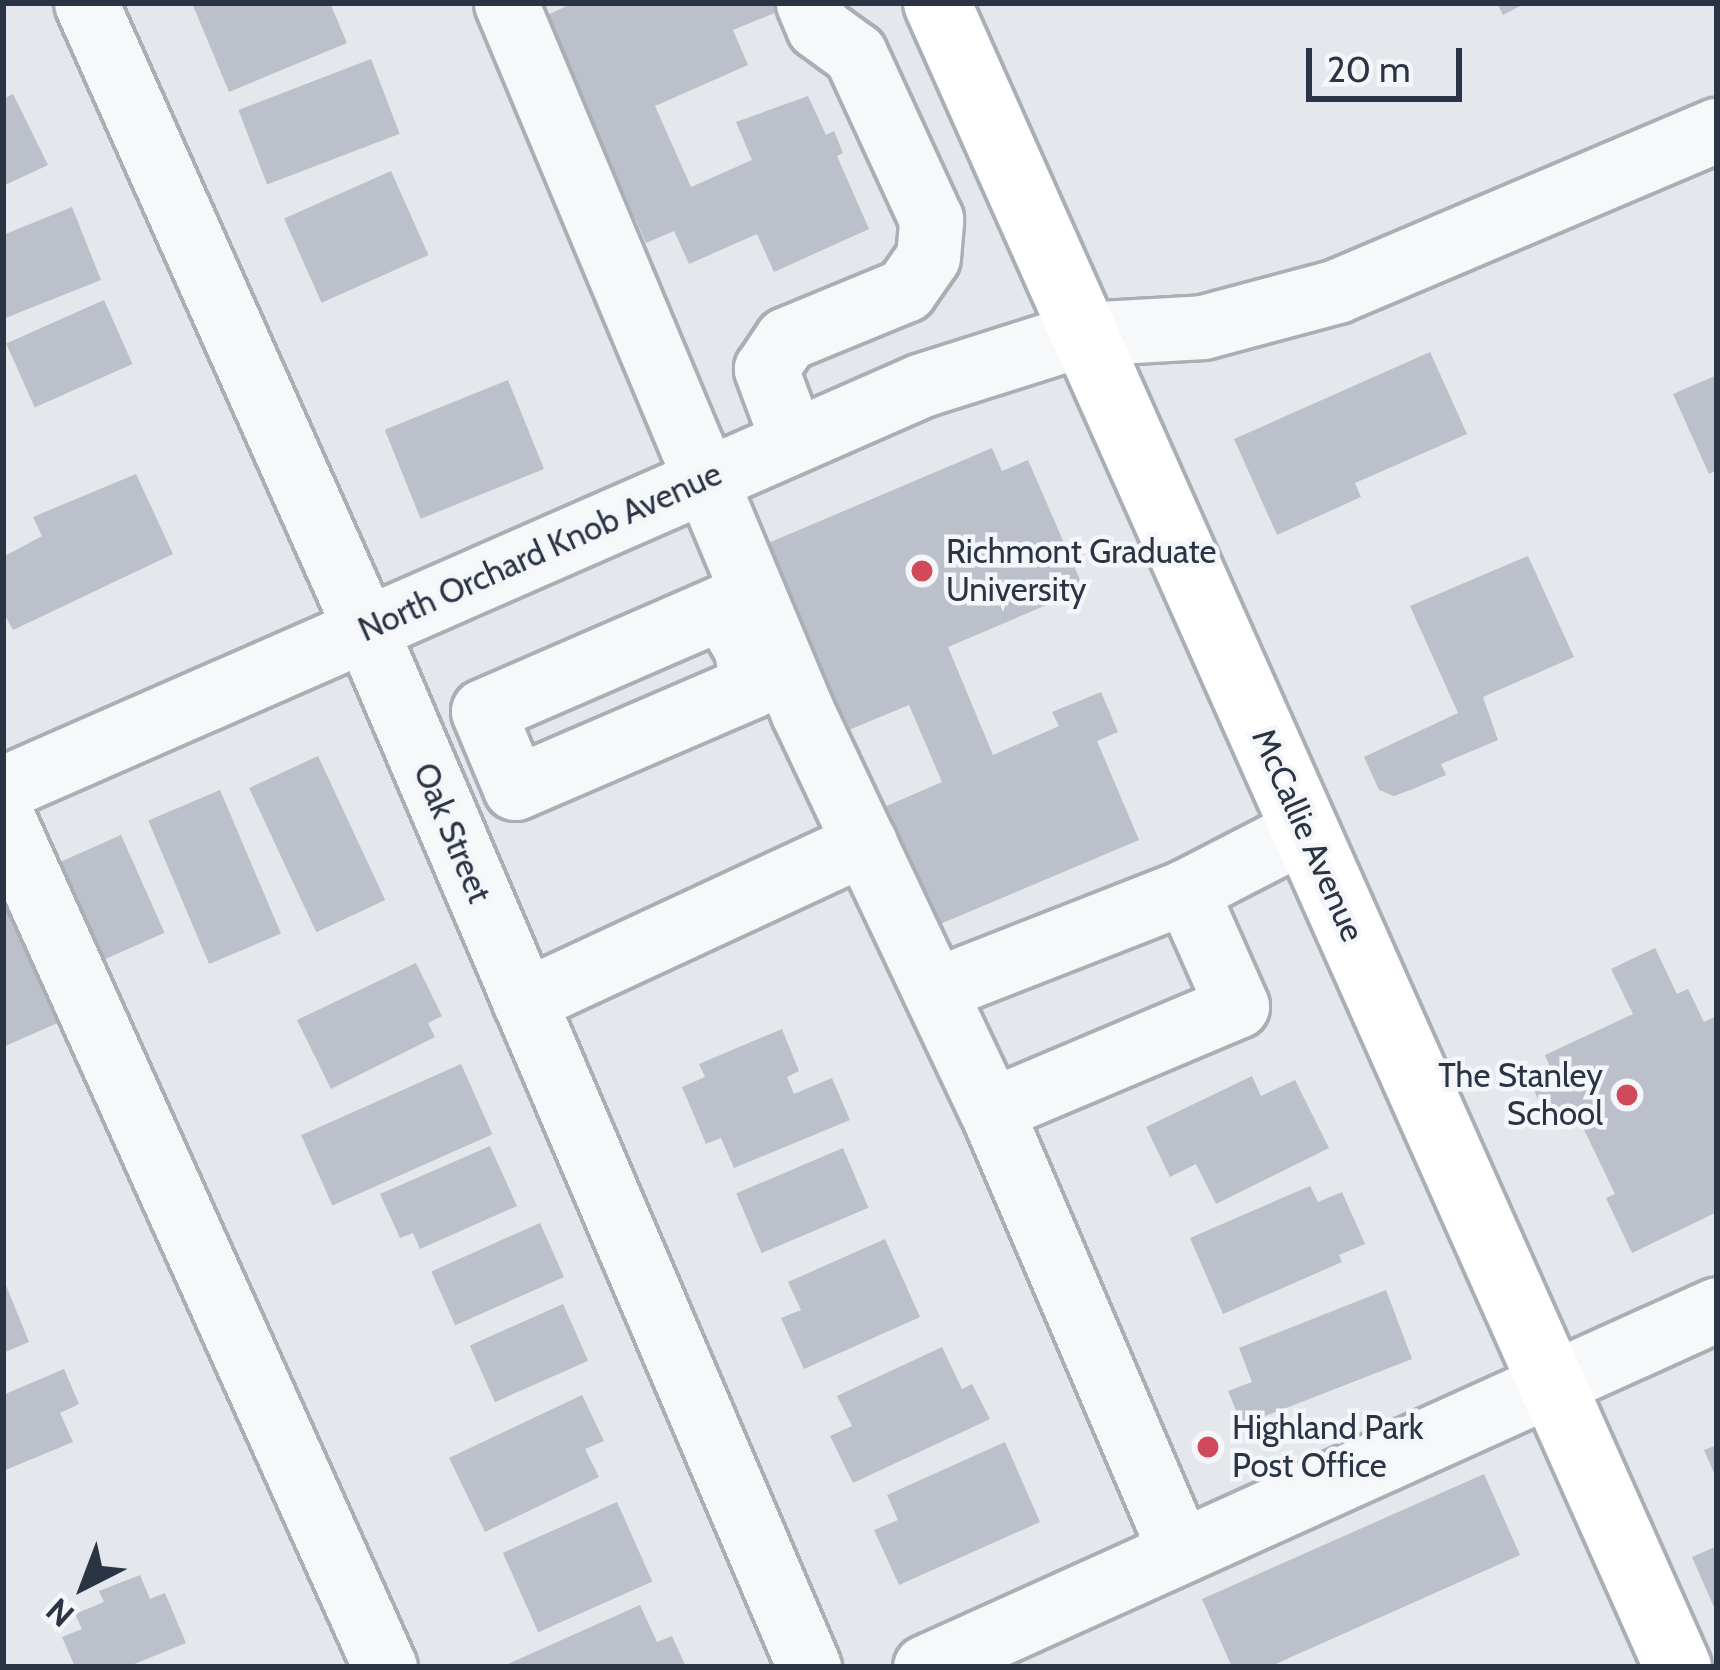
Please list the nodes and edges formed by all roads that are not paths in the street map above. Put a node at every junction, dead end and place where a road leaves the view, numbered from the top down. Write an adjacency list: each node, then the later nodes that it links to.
1 (86, 3): 9 (street, Oak Street)
2 (506, 3): 8 (street)
3 (808, 3): 7 (street)
4 (937, 3): 6 (main road, McCallie Avenue)
5 (1717, 130): 6 (street, North Orchard Knob Avenue)
6 (1083, 334): 7 (street, North Orchard Knob Avenue); 15 (main road, McCallie Avenue)
7 (792, 440): 8 (street, North Orchard Knob Avenue)
8 (708, 479): 9 (street, North Orchard Knob Avenue); 10 (street)
9 (364, 628): 12 (street, Oak Street); 13 (street, North Orchard Knob Avenue)
10 (760, 645): 11 (street); 11 (street); 16 (street)
11 (500, 750): 12 (street)
12 (428, 776): 19 (street, Oak Street)
13 (3, 788)
14 (3, 818): 24 (street)
15 (1306, 829): 17 (street); 22 (main road, McCallie Avenue)
16 (865, 843): 18 (street); 19 (street)
17 (1186, 891): 18 (street); 20 (street)
18 (934, 990): 20 (street)
19 (524, 1001): 25 (street, Oak Street)
20 (991, 1110): 23 (street)
21 (1717, 1309): 22 (street)
22 (1553, 1382): 23 (street); 27 (main road, McCallie Avenue)
23 (1180, 1551): 26 (street)
24 (385, 1667)
25 (809, 1667)
26 (925, 1667)
27 (1678, 1667)

